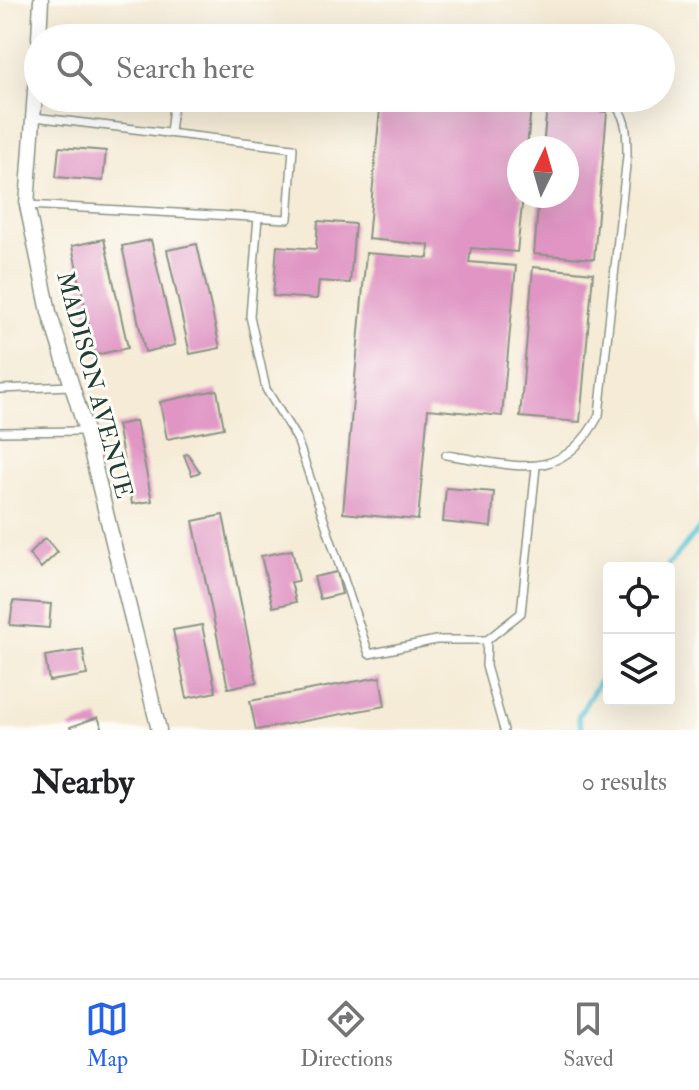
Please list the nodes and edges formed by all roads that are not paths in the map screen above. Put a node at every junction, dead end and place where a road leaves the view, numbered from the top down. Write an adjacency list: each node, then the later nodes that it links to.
1 (41, 0): 2 (street)
2 (40, 24)
3 (34, 112): 6 (street, MADISON AVENUE)
4 (172, 112): 7 (lane)
5 (622, 112): 15 (lane)
6 (34, 117): 7 (lane); 8 (street, MADISON AVENUE)
7 (170, 133): 9 (lane)
8 (27, 205): 9 (lane); 10 (street, MADISON AVENUE)
9 (258, 217): 16 (lane)
10 (71, 386): 11 (lane); 12 (street, MADISON AVENUE)
11 (0, 389)
12 (86, 431): 13 (lane); 17 (street, MADISON AVENUE)
13 (0, 432)
14 (446, 455): 15 (lane)
15 (536, 467): 16 (lane)
16 (487, 640): 18 (lane)
17 (159, 730)
18 (504, 730)

